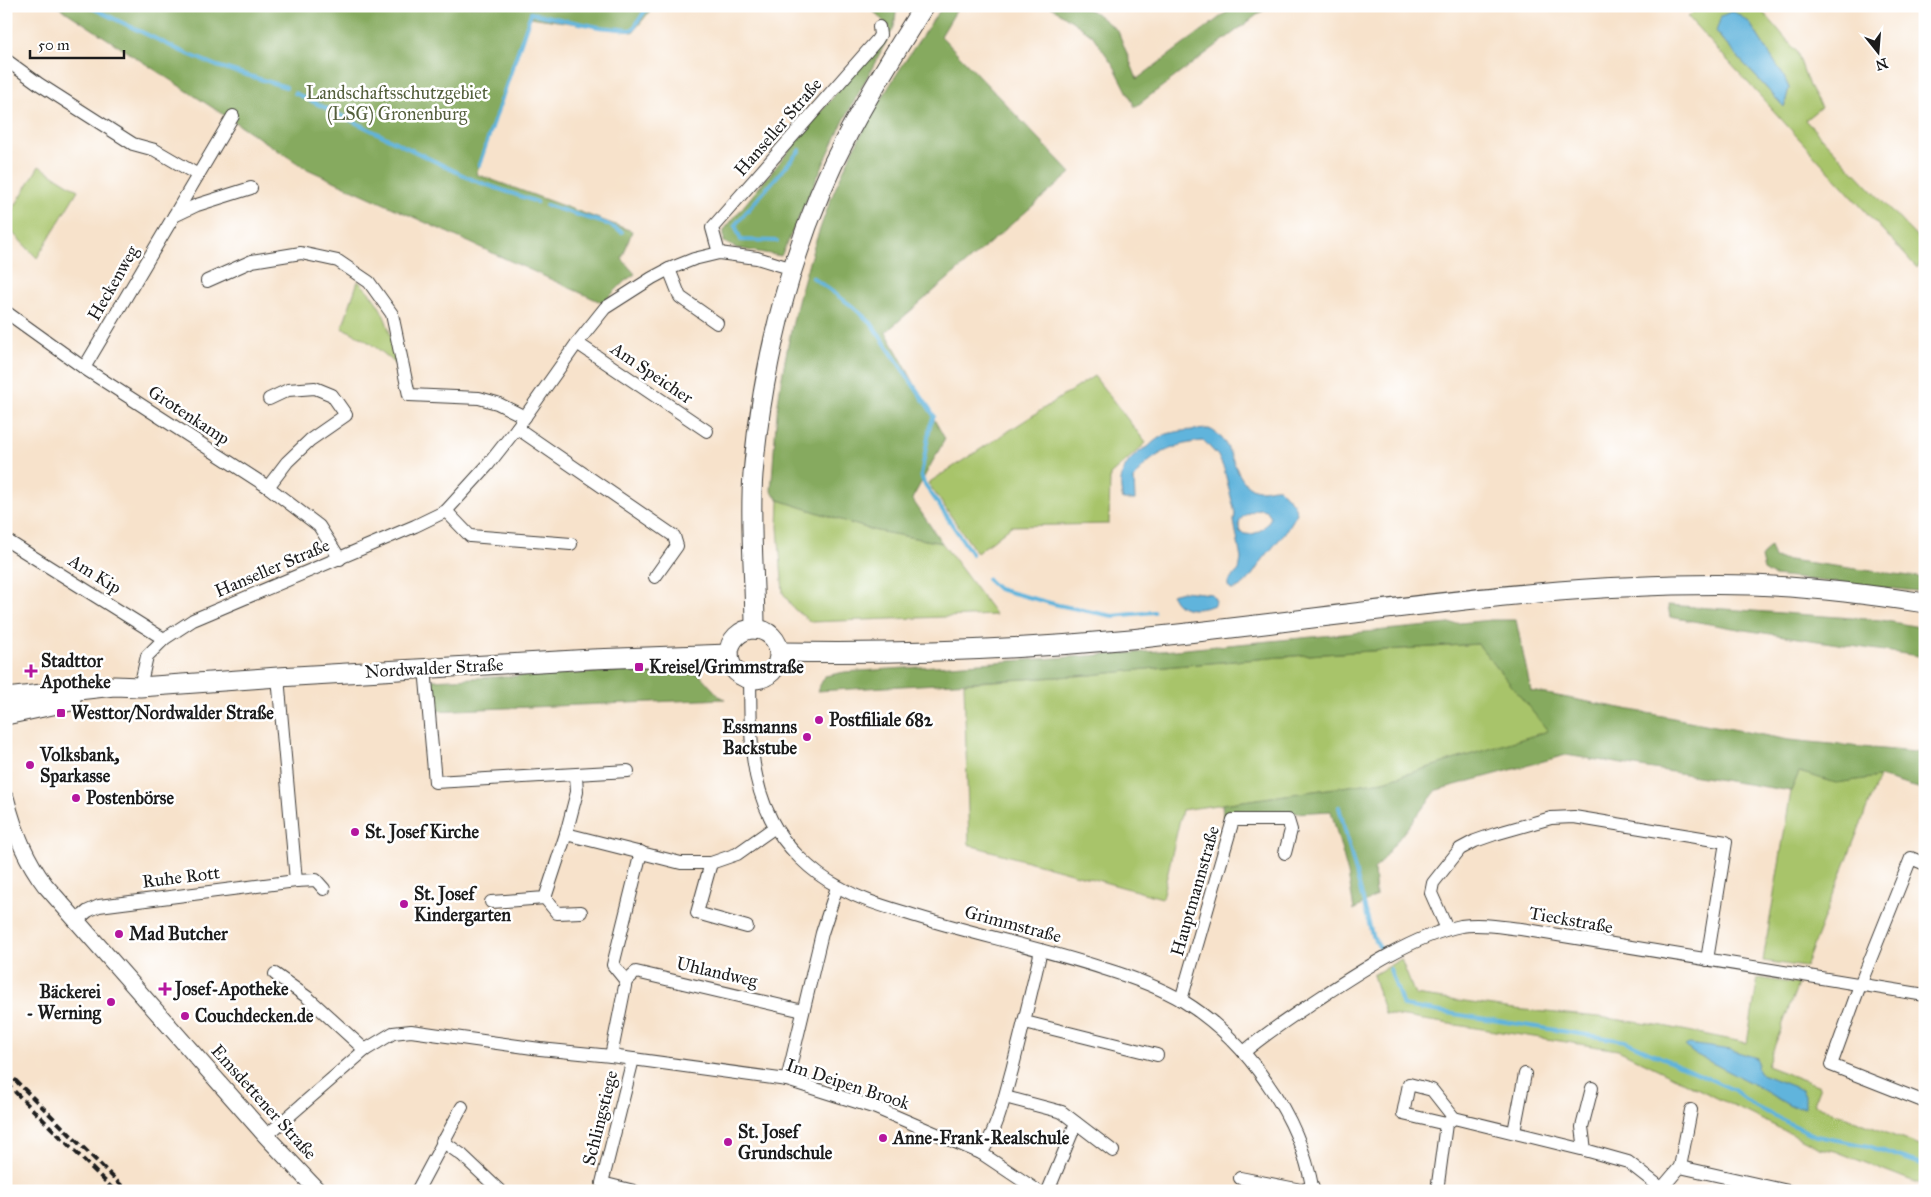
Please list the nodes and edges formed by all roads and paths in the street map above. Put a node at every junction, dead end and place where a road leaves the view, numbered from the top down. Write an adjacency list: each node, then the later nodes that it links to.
1 (924, 6): 10 (main road)
2 (879, 26): 8 (street, Hanseller Straße)
3 (6, 60): 5 (street)
4 (233, 116): 5 (street, Heckenweg)
5 (198, 175): 7 (street, Heckenweg)
6 (250, 188): 7 (street)
7 (174, 216): 15 (street, Heckenweg)
8 (719, 253): 9 (street, Hanseller Straße); 10 (street, Hanseller Straße)
9 (670, 269): 13 (street); 14 (street, Hanseller Straße)
10 (793, 269): 27 (main road)
11 (207, 281): 17 (street)
12 (6, 312): 15 (street, Grotenkamp)
13 (718, 323)
14 (577, 343): 17 (street, Hanseller Straße); 19 (street, Am Speicher)
15 (84, 368): 20 (street, Grotenkamp)
16 (269, 399): 20 (street)
17 (524, 417): 18 (street, Hanseller Straße)
18 (517, 428): 21 (street, Hanseller Straße); 25 (street)
19 (708, 431)
20 (268, 487): 24 (street, Grotenkamp)
21 (446, 511): 23 (street); 24 (street, Hanseller Straße)
22 (6, 540): 28 (street, Am Kip)
23 (571, 544)
24 (340, 559): 28 (street, Hanseller Straße)
25 (655, 577)
26 (1925, 603): 29 (main road)
27 (755, 629): 29 (main road); 30 (main road)
28 (164, 639): 34 (street, Hanseller Straße)
29 (779, 652): 33 (main road)
30 (729, 654): 31 (main road, Nordwalder Straße); 33 (main road)
31 (425, 668): 32 (main road, Nordwalder Straße); 38 (street)
32 (278, 677): 34 (main road, Nordwalder Straße); 46 (street)
33 (750, 679): 40 (street, Grimmstraße)
34 (140, 686): 35 (main road, Nordwalder Straße); 36 (main road, Nordwalder Straße)
35 (6, 698)
36 (6, 715)
37 (628, 771): 38 (street)
38 (576, 774): 41 (street)
39 (6, 799): 52 (street, Emsdettener Straße)
40 (775, 828): 44 (street); 47 (street, Grimmstraße)
41 (566, 834): 42 (street); 49 (street)
42 (641, 852): 44 (street); 58 (street)
43 (1285, 854): 61 (street, Hauptmannstraße)
44 (711, 863): 53 (street)
45 (1925, 864): 59 (street)
46 (296, 881): 48 (street, Ruhe Rott); 52 (street, Ruhe Rott)
47 (837, 887): 55 (street, Grimmstraße); 62 (street)
48 (324, 889)
49 (545, 898): 50 (street); 51 (street)
50 (491, 902)
51 (581, 912)
52 (76, 921): 78 (street, Emsdettener Straße)
53 (747, 927)
54 (1447, 930): 56 (street, Tieckstraße); 56 (street); 65 (street, Tieckstraße)
55 (1041, 950): 61 (street, Grimmstraße); 63 (street)
56 (1707, 960): 59 (street, Tieckstraße)
57 (274, 974): 64 (street)
58 (626, 980): 62 (street, Uhlandweg); 67 (street)
59 (1860, 985): 60 (street, Tieckstraße); 73 (street)
60 (1925, 995)
61 (1181, 1000): 65 (street, Grimmstraße)
62 (803, 1011): 70 (street)
63 (1025, 1022): 66 (street); 72 (street)
64 (365, 1050): 67 (street, Im Deipen Brook); 78 (street, Im Deipen Brook)
65 (1244, 1052): 85 (street, Grimmstraße)
66 (1157, 1055)
67 (611, 1056): 68 (street, Im Deipen Brook)
68 (633, 1060): 70 (street, Im Deipen Brook); 90 (street, Schlingstiege)
69 (1525, 1074): 77 (street)
70 (787, 1080): 82 (street, Im Deipen Brook)
71 (1592, 1088): 80 (street)
72 (1004, 1097): 76 (street); 82 (street)
73 (1925, 1102)
74 (462, 1107): 79 (street)
75 (1691, 1110): 83 (street)
76 (1076, 1123): 81 (street); 92 (street)
77 (1514, 1132): 80 (street); 93 (street)
78 (266, 1136): 87 (street, Emsdettener Straße)
79 (442, 1142): 88 (street); 89 (street)
80 (1585, 1150): 86 (street)
81 (1113, 1151)
82 (981, 1152): 91 (street, Im Deipen Brook)
83 (1680, 1167): 86 (street); 94 (street)
84 (1240, 1178): 85 (street, Grimmstraße)
85 (1313, 1189)
86 (1664, 1189)
87 (318, 1191)
88 (416, 1191)
89 (500, 1191)
90 (634, 1191)
91 (1038, 1191)
92 (1048, 1191)
93 (1437, 1191)
94 (1788, 1191)

